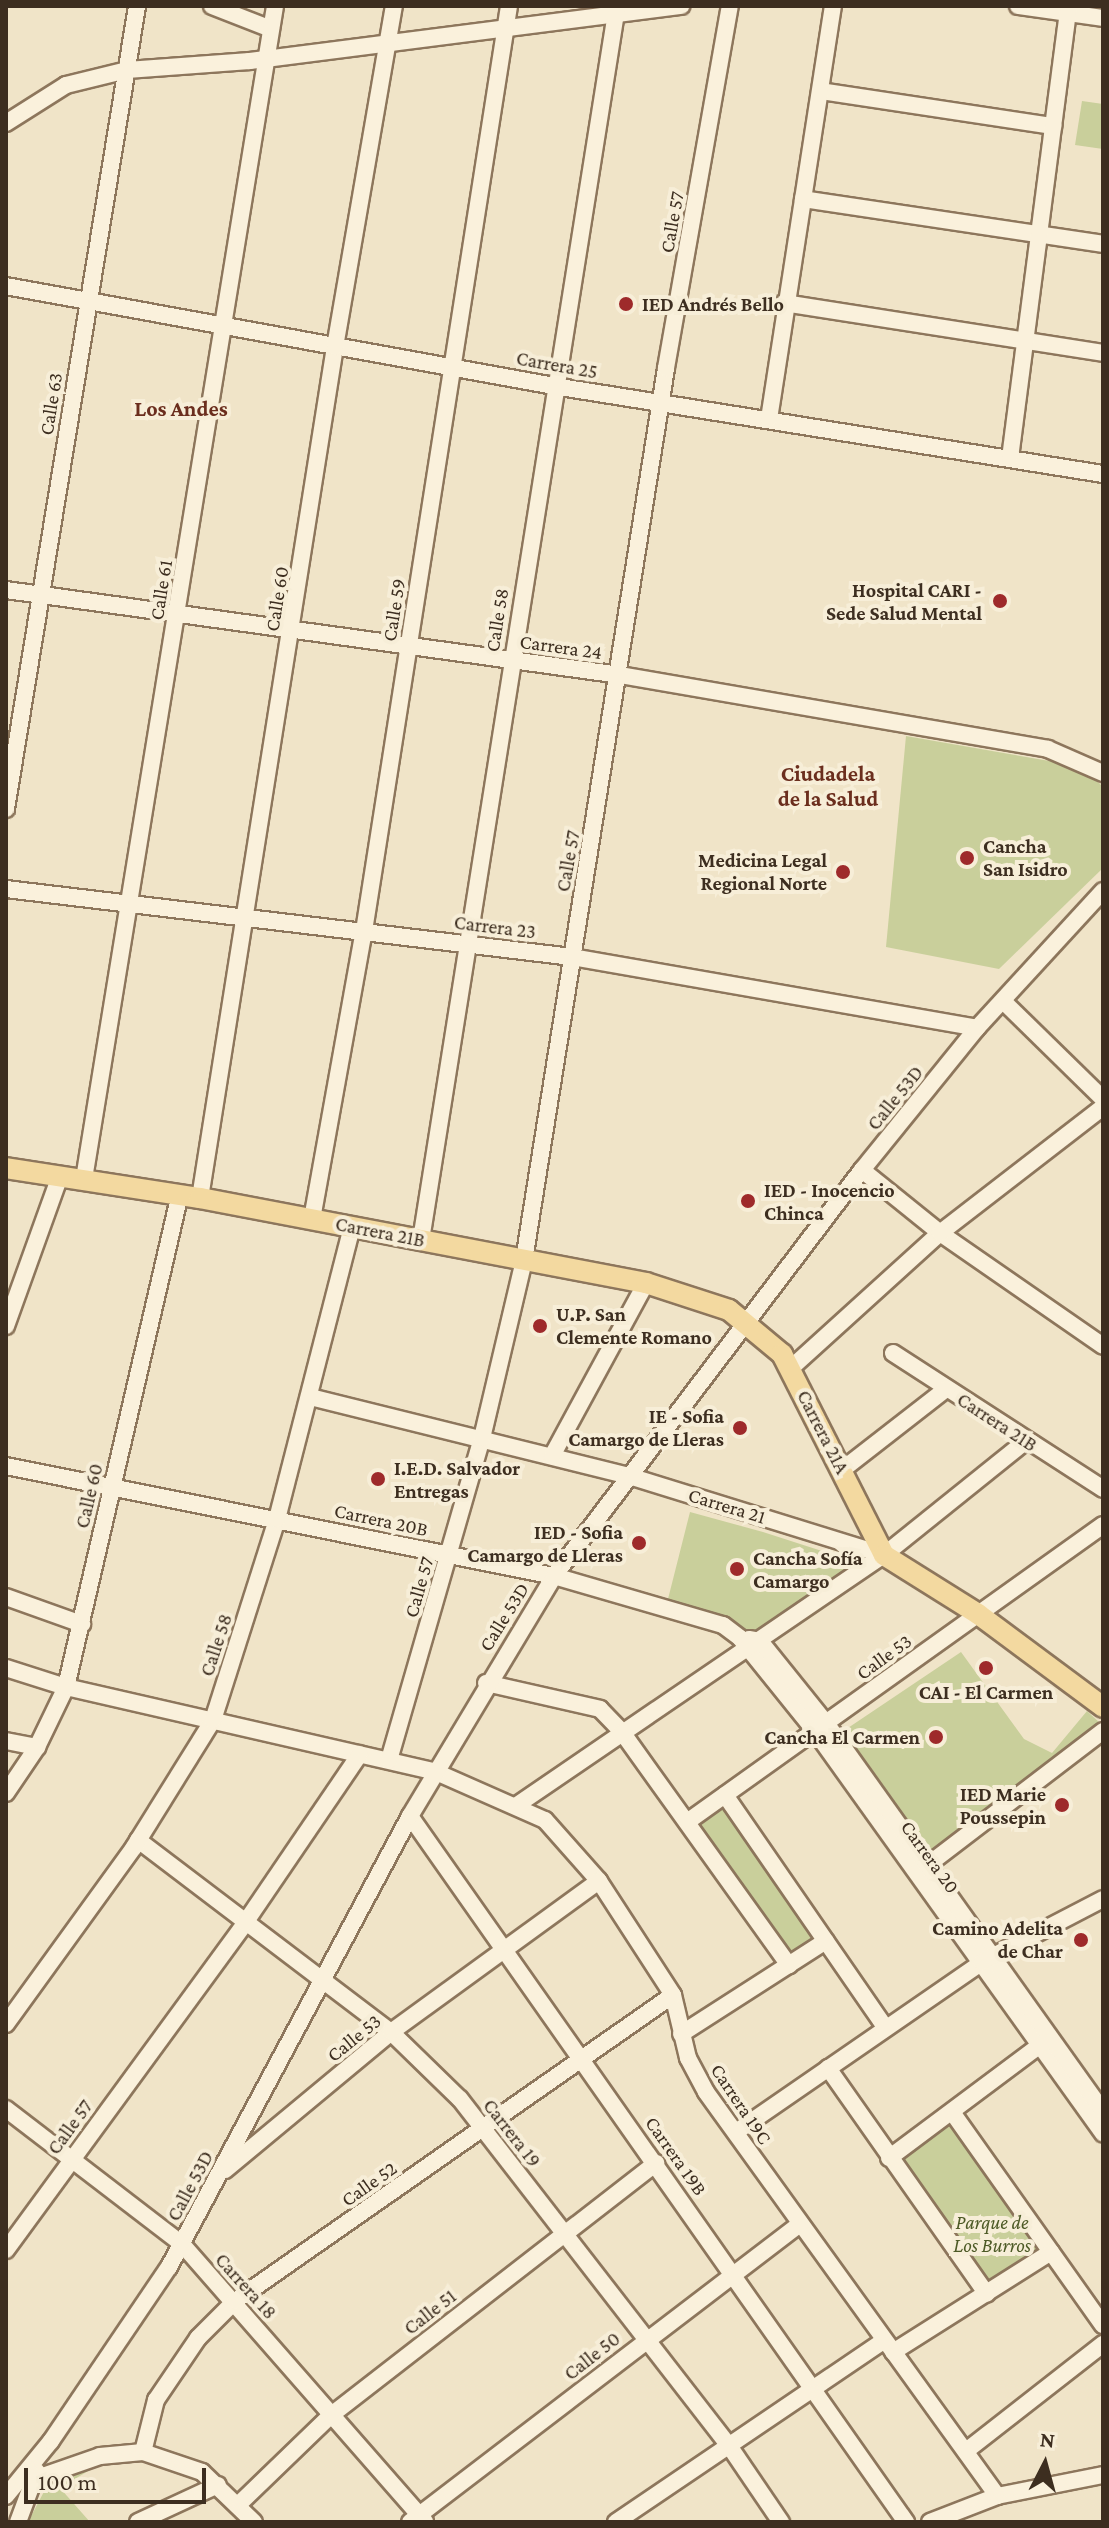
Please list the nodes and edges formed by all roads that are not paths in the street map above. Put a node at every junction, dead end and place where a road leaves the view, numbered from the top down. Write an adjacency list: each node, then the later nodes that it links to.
1 (137, 6): 17 (street, Calle 63)
2 (212, 6): 14 (street)
3 (275, 6): 14 (street, Calle 61)
4 (394, 6): 15 (street, Calle 60)
5 (509, 6): 13 (street, Calle 59)
6 (682, 6): 10 (street)
7 (730, 6): 33 (street, Calle 57)
8 (833, 6): 18 (street)
9 (1018, 6): 11 (street)
10 (617, 10): 13 (street); 32 (street, Calle 58)
11 (1069, 10): 12 (street); 20 (street)
12 (1103, 18)
13 (504, 28): 15 (street); 31 (street, Calle 59)
14 (271, 29): 16 (street, Calle 61)
15 (389, 42): 16 (street); 29 (street, Calle 60)
16 (268, 55): 17 (street); 27 (street, Calle 61)
17 (127, 70): 19 (street); 25 (street, Calle 63)
18 (821, 91): 20 (street); 21 (street)
19 (6, 123)
20 (1053, 126): 22 (street)
21 (803, 199): 22 (street); 26 (street)
22 (1039, 234): 23 (street); 28 (street)
23 (1103, 244)
24 (6, 286): 25 (street, Carrera 25)
25 (87, 301): 27 (street, Carrera 25); 38 (street, Calle 63)
26 (784, 303): 28 (street); 34 (street)
27 (225, 326): 29 (street, Carrera 25); 39 (street, Calle 61)
28 (1025, 340): 30 (street); 35 (street)
29 (335, 347): 31 (street, Carrera 25); 40 (street, Calle 60)
30 (1103, 353)
31 (452, 367): 32 (street, Carrera 25); 41 (street, Calle 59)
32 (554, 386): 33 (street, Carrera 25); 42 (street, Calle 58)
33 (661, 403): 34 (street, Carrera 25); 43 (street, Calle 57)
34 (769, 419): 35 (street, Carrera 25)
35 (1010, 458): 36 (street, Carrera 25)
36 (1103, 474)
37 (6, 590): 38 (street, Carrera 24)
38 (41, 597): 39 (street, Carrera 24); 45 (street, Calle 63)
39 (178, 613): 40 (street, Carrera 24); 48 (street, Calle 61)
40 (292, 630): 41 (street, Carrera 24); 49 (street, Calle 60)
41 (408, 647): 42 (street, Carrera 24); 50 (street, Calle 59)
42 (511, 660): 43 (street, Carrera 24); 51 (street, Calle 58)
43 (620, 675): 44 (street, Carrera 24); 52 (street, Calle 57)
44 (1103, 773)
45 (6, 809)
46 (6, 889): 48 (street, Carrera 23)
47 (1103, 891): 53 (street, Calle 53D)
48 (130, 907): 49 (street, Carrera 23); 60 (street, Calle 61)
49 (246, 918): 50 (street, Carrera 23); 61 (street, Calle 60)
50 (364, 931): 51 (street, Carrera 23); 62 (street, Calle 59)
51 (467, 944): 52 (street, Carrera 23); 65 (street, Calle 58)
52 (572, 957): 54 (street, Carrera 23); 66 (street, Calle 57)
53 (1003, 1001): 54 (street, Calle 53D); 55 (street)
54 (977, 1028): 58 (street, Calle 53D)
55 (1103, 1099)
56 (1103, 1107): 64 (street)
57 (6, 1168): 59 (main road, Carrera 21B)
58 (862, 1170): 64 (street); 68 (street, Calle 53D)
59 (60, 1176): 60 (main road, Carrera 21B); 69 (street)
60 (84, 1179): 61 (main road, Carrera 21B)
61 (190, 1196): 62 (main road, Carrera 21B); 81 (street, Calle 60)
62 (312, 1219): 63 (main road, Carrera 21B)
63 (352, 1227): 65 (main road, Carrera 21B); 74 (street, Calle 58)
64 (940, 1233): 70 (street); 72 (street)
65 (421, 1240): 66 (main road, Carrera 21B)
66 (524, 1260): 67 (main road, Carrera 21B); 75 (street, Calle 57)
67 (646, 1283): 68 (main road, Carrera 21B); 77 (street)
68 (747, 1321): 72 (main road, Carrera 21A); 80 (street, Calle 53D)
69 (6, 1326)
70 (1103, 1346)
71 (893, 1353): 73 (street, Carrera 21B)
72 (791, 1368): 79 (main road, Carrera 21A)
73 (946, 1389): 76 (street, Carrera 21B); 79 (street)
74 (310, 1397): 75 (street, Carrera 21); 83 (street, Calle 58)
75 (482, 1438): 77 (street, Carrera 21); 85 (street, Calle 57)
76 (1026, 1441): 82 (street, Carrera 21B); 86 (street)
77 (552, 1456): 80 (street, Carrera 21)
78 (6, 1466): 81 (street, Carrera 20B)
79 (842, 1470): 86 (main road, Carrera 21A)
80 (629, 1476): 86 (street, Carrera 21); 87 (street, Calle 53D)
81 (111, 1487): 83 (street, Carrera 20B); 90 (street, Calle 60)
82 (1103, 1489)
83 (277, 1519): 85 (street, Carrera 20B); 96 (street, Calle 58)
84 (1103, 1525): 89 (street, Calle 53)
85 (449, 1555): 87 (street, Carrera 20B); 103 (street, Calle 57)
86 (884, 1555): 89 (main road, Carrera 21); 91 (street)
87 (554, 1576): 91 (street, Carrera 20B); 93 (street, Calle 53D)
88 (6, 1597): 90 (street)
89 (978, 1614): 95 (main road, Carrera 21); 97 (street, Calle 53)
90 (82, 1624): 94 (street, Calle 60)
91 (749, 1642): 97 (street, Carrera 20); 99 (street)
92 (6, 1668): 94 (street)
93 (486, 1683): 99 (street); 104 (street, Calle 53D)
94 (66, 1687): 96 (street); 101 (street, Calle 60)
95 (1103, 1707)
96 (213, 1720): 102 (street); 110 (street, Calle 58)
97 (820, 1727): 106 (street, Calle 53); 111 (street, Carrera 20); 117 (street, Carrera 20)
98 (1103, 1731): 111 (street)
99 (622, 1732): 107 (street); 109 (street)
100 (6, 1741): 101 (street)
101 (37, 1747): 105 (street, Calle 60)
102 (360, 1754): 103 (street); 114 (street, Calle 57)
103 (389, 1760): 104 (street)
104 (436, 1772): 107 (street, Carrera 19C); 108 (street, Calle 53D)
105 (6, 1793)
106 (725, 1795): 109 (street, Calle 53); 115 (street)
107 (517, 1805): 112 (street, Carrera 19C)
108 (410, 1816): 116 (street, Carrera 19B); 119 (street, Calle 53D)
109 (687, 1822): 118 (street)
110 (138, 1840): 114 (street, Carrera 19); 121 (street, Calle 58)
111 (929, 1864): 117 (street, Carrera 20)
112 (599, 1881): 116 (street, Calle 53); 120 (street, Carrera 19C)
113 (1103, 1899): 117 (street)
114 (245, 1923): 119 (street, Carrera 19); 133 (street, Calle 57)
115 (826, 1941): 118 (street); 122 (street)
116 (506, 1952): 123 (street, Calle 53); 126 (street, Carrera 19B)
117 (987, 1958): 122 (street); 125 (street, Carrera 20); 130 (street, Carrera 20)
118 (789, 1965): 124 (street)
119 (323, 1979): 123 (street, Carrera 19); 136 (street, Calle 53D)
120 (673, 1995): 124 (street, Carrera 19C); 126 (street, Calle 52)
121 (6, 2024)
122 (886, 2028): 127 (street)
123 (391, 2032): 131 (street, Carrera 19); 136 (street, Calle 53)
124 (681, 2034): 132 (street, Carrera 19C)
125 (1040, 2045): 129 (street); 130 (street, Carrera 20)
126 (585, 2061): 131 (street, Calle 52); 135 (street, Carrera 19B)
127 (828, 2068): 132 (street); 134 (street)
128 (6, 2109): 133 (street, Carrera 18)
129 (952, 2112): 134 (street); 141 (street)
130 (1101, 2123)
131 (483, 2130): 138 (street, Carrera 19); 144 (street, Calle 52)
132 (736, 2132): 137 (street, Carrera 19C)
133 (73, 2157): 139 (street, Carrera 18); 140 (street, Calle 57)
134 (889, 2158): 143 (street)
135 (656, 2163): 138 (street, Calle 51); 142 (street, Carrera 19B)
136 (218, 2176): 139 (street, Calle 53D)
137 (800, 2224): 142 (street, Calle 50); 148 (street, Carrera 19C)
138 (564, 2231): 146 (street, Carrera 19); 150 (street, Calle 51)
139 (182, 2244): 144 (street, Carrera 18); 152 (street, Calle 53D)
140 (6, 2250)
141 (1051, 2252): 143 (street); 145 (street)
142 (735, 2275): 146 (street, Calle 50); 149 (street, Carrera 19B)
143 (987, 2294): 148 (street)
144 (235, 2301): 150 (street, Carrera 18); 154 (street, Calle 52)
145 (1103, 2325)
146 (646, 2340): 151 (street, Carrera 19); 162 (street, Calle 50)
147 (1103, 2344): 153 (street)
148 (888, 2347): 149 (street); 153 (street, Carrera 19C)
149 (814, 2390): 151 (street); 168 (street, Carrera 19B)
150 (330, 2416): 161 (street, Calle 51); 162 (street, Carrera 18)
151 (730, 2447): 166 (street); 167 (street, Carrera 19)
152 (47, 2448): 155 (street); 157 (street, Calle 53D)
153 (966, 2451): 159 (street, Carrera 19C)
154 (143, 2452): 155 (street); 158 (street)
155 (84, 2462): 157 (street)
156 (1103, 2475): 159 (street)
157 (19, 2476): 160 (street); 163 (street, Calle 53D)
158 (218, 2485): 161 (street); 164 (street)
159 (997, 2496): 169 (street)
160 (6, 2497)
161 (239, 2504): 165 (street)
162 (418, 2520)
163 (18, 2522)
164 (138, 2522)
165 (254, 2522)
166 (616, 2522)
167 (781, 2522)
168 (906, 2522)
169 (930, 2522)

